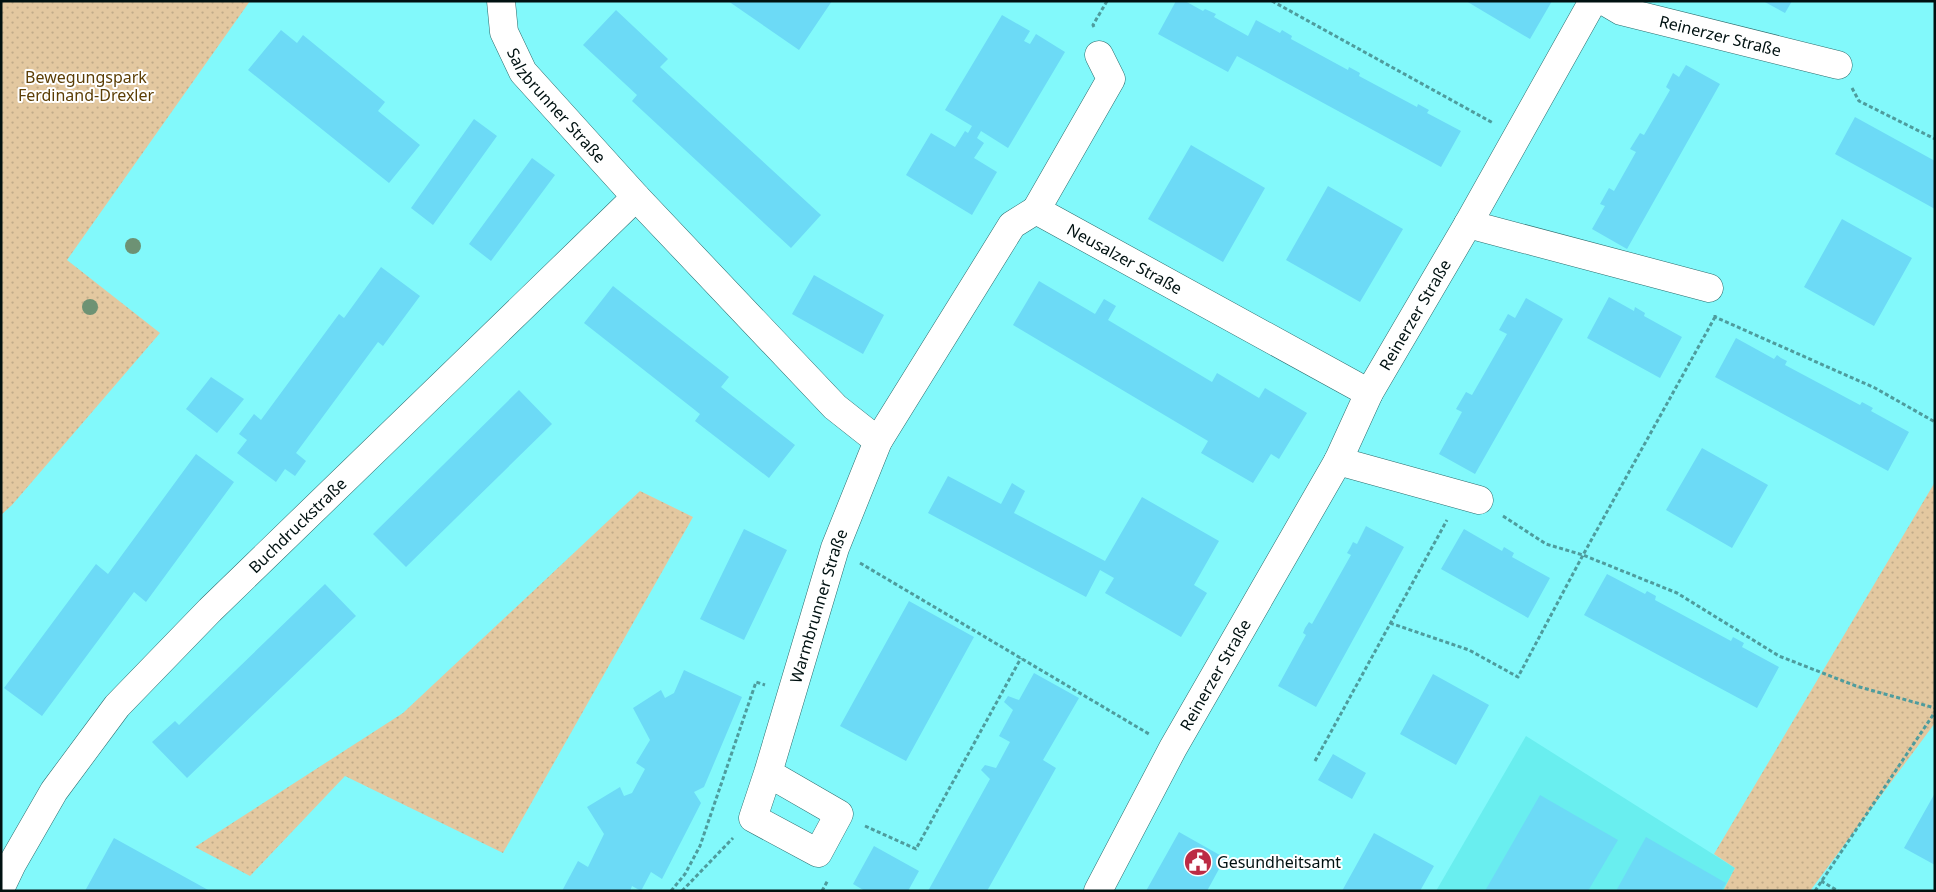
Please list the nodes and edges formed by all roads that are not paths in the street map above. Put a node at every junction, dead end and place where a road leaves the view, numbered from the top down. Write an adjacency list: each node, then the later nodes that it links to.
1 (501, 1): 6 (street, Salzbrunner Straße)
2 (1593, 1): 8 (street, Reinerzer Straße)
3 (1604, 1): 5 (street, Reinerzer Straße)
4 (1099, 55): 7 (street)
5 (1838, 65)
6 (636, 197): 11 (street); 15 (street, Buchdruckstraße)
7 (1036, 210): 10 (street, Neusalzer Straße); 11 (street, Warmbrunner Straße)
8 (1468, 224): 9 (street); 10 (street, Reinerzer Straße)
9 (1709, 288)
10 (1369, 394): 12 (street, Reinerzer Straße)
11 (878, 441): 14 (street, Warmbrunner Straße)
12 (1338, 461): 13 (street); 16 (street, Reinerzer Straße)
13 (1470, 498)
14 (768, 773): 14 (street, Warmbrunner Straße)
15 (1, 888)
16 (1098, 891)

